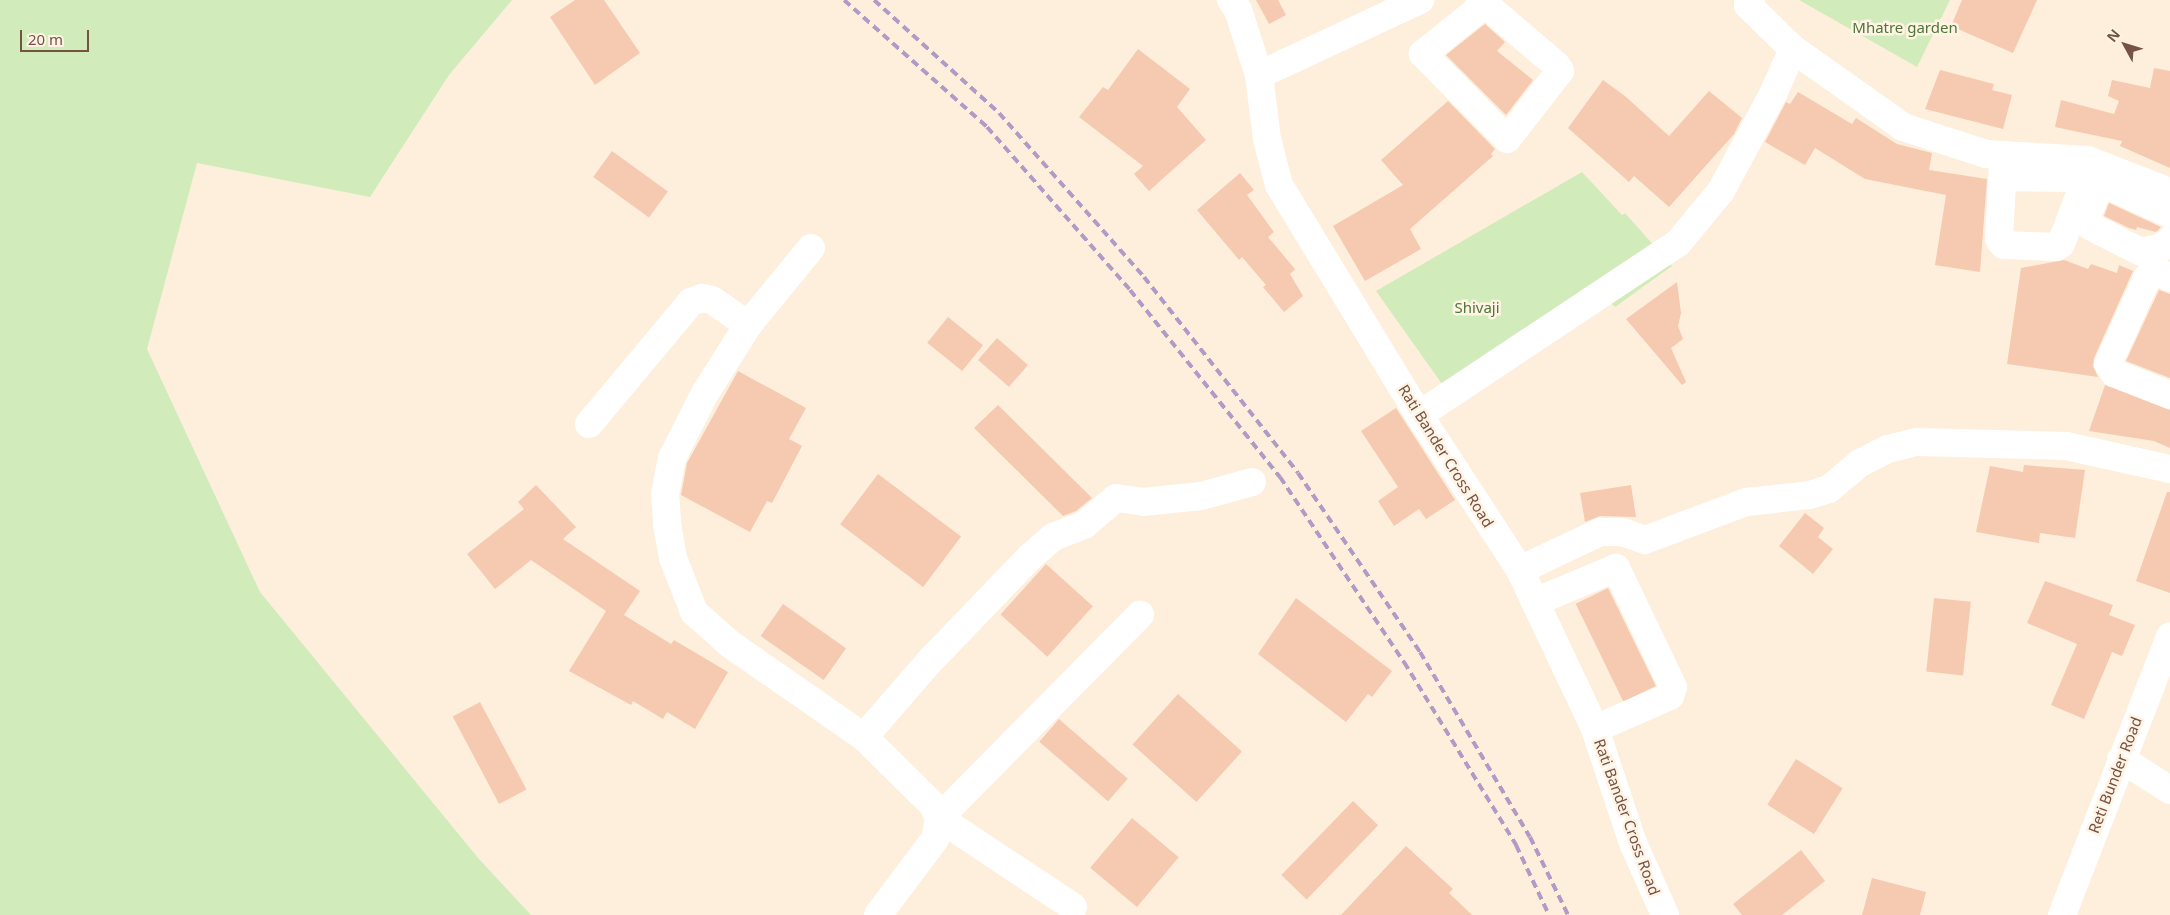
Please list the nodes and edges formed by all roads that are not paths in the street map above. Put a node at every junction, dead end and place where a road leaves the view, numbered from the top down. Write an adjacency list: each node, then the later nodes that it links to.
1 (1231, 0): 6 (street, Rati Bander Cross Road)
2 (1420, 0): 6 (street)
3 (1482, 2): 3 (street)
4 (1745, 2): 5 (street)
5 (1792, 49): 7 (street); 14 (street)
6 (1259, 75): 14 (street, Rati Bander Cross Road)
7 (2170, 192)
8 (2170, 214): 9 (street)
9 (2170, 240)
10 (810, 248): 12 (street)
11 (2170, 278): 13 (street)
12 (748, 325): 15 (street); 23 (street)
13 (2170, 395)
14 (1419, 415): 18 (street, Rati Bander Cross Road)
15 (589, 424)
16 (2170, 469): 18 (street)
17 (1252, 482): 23 (street)
18 (1520, 570): 19 (street, Rati Bander Cross Road)
19 (1535, 602): 22 (street, Rati Bander Cross Road); 22 (street)
20 (1140, 615): 26 (street)
21 (2170, 636): 24 (street, Reti Bunder Road)
22 (1595, 729): 29 (street, Rati Bander Cross Road)
23 (864, 737): 26 (street)
24 (2121, 758): 25 (street); 30 (street, Reti Bunder Road)
25 (2170, 790)
26 (939, 818): 27 (street); 28 (street)
27 (1073, 907)
28 (878, 915)
29 (1665, 915)
30 (2062, 915)

